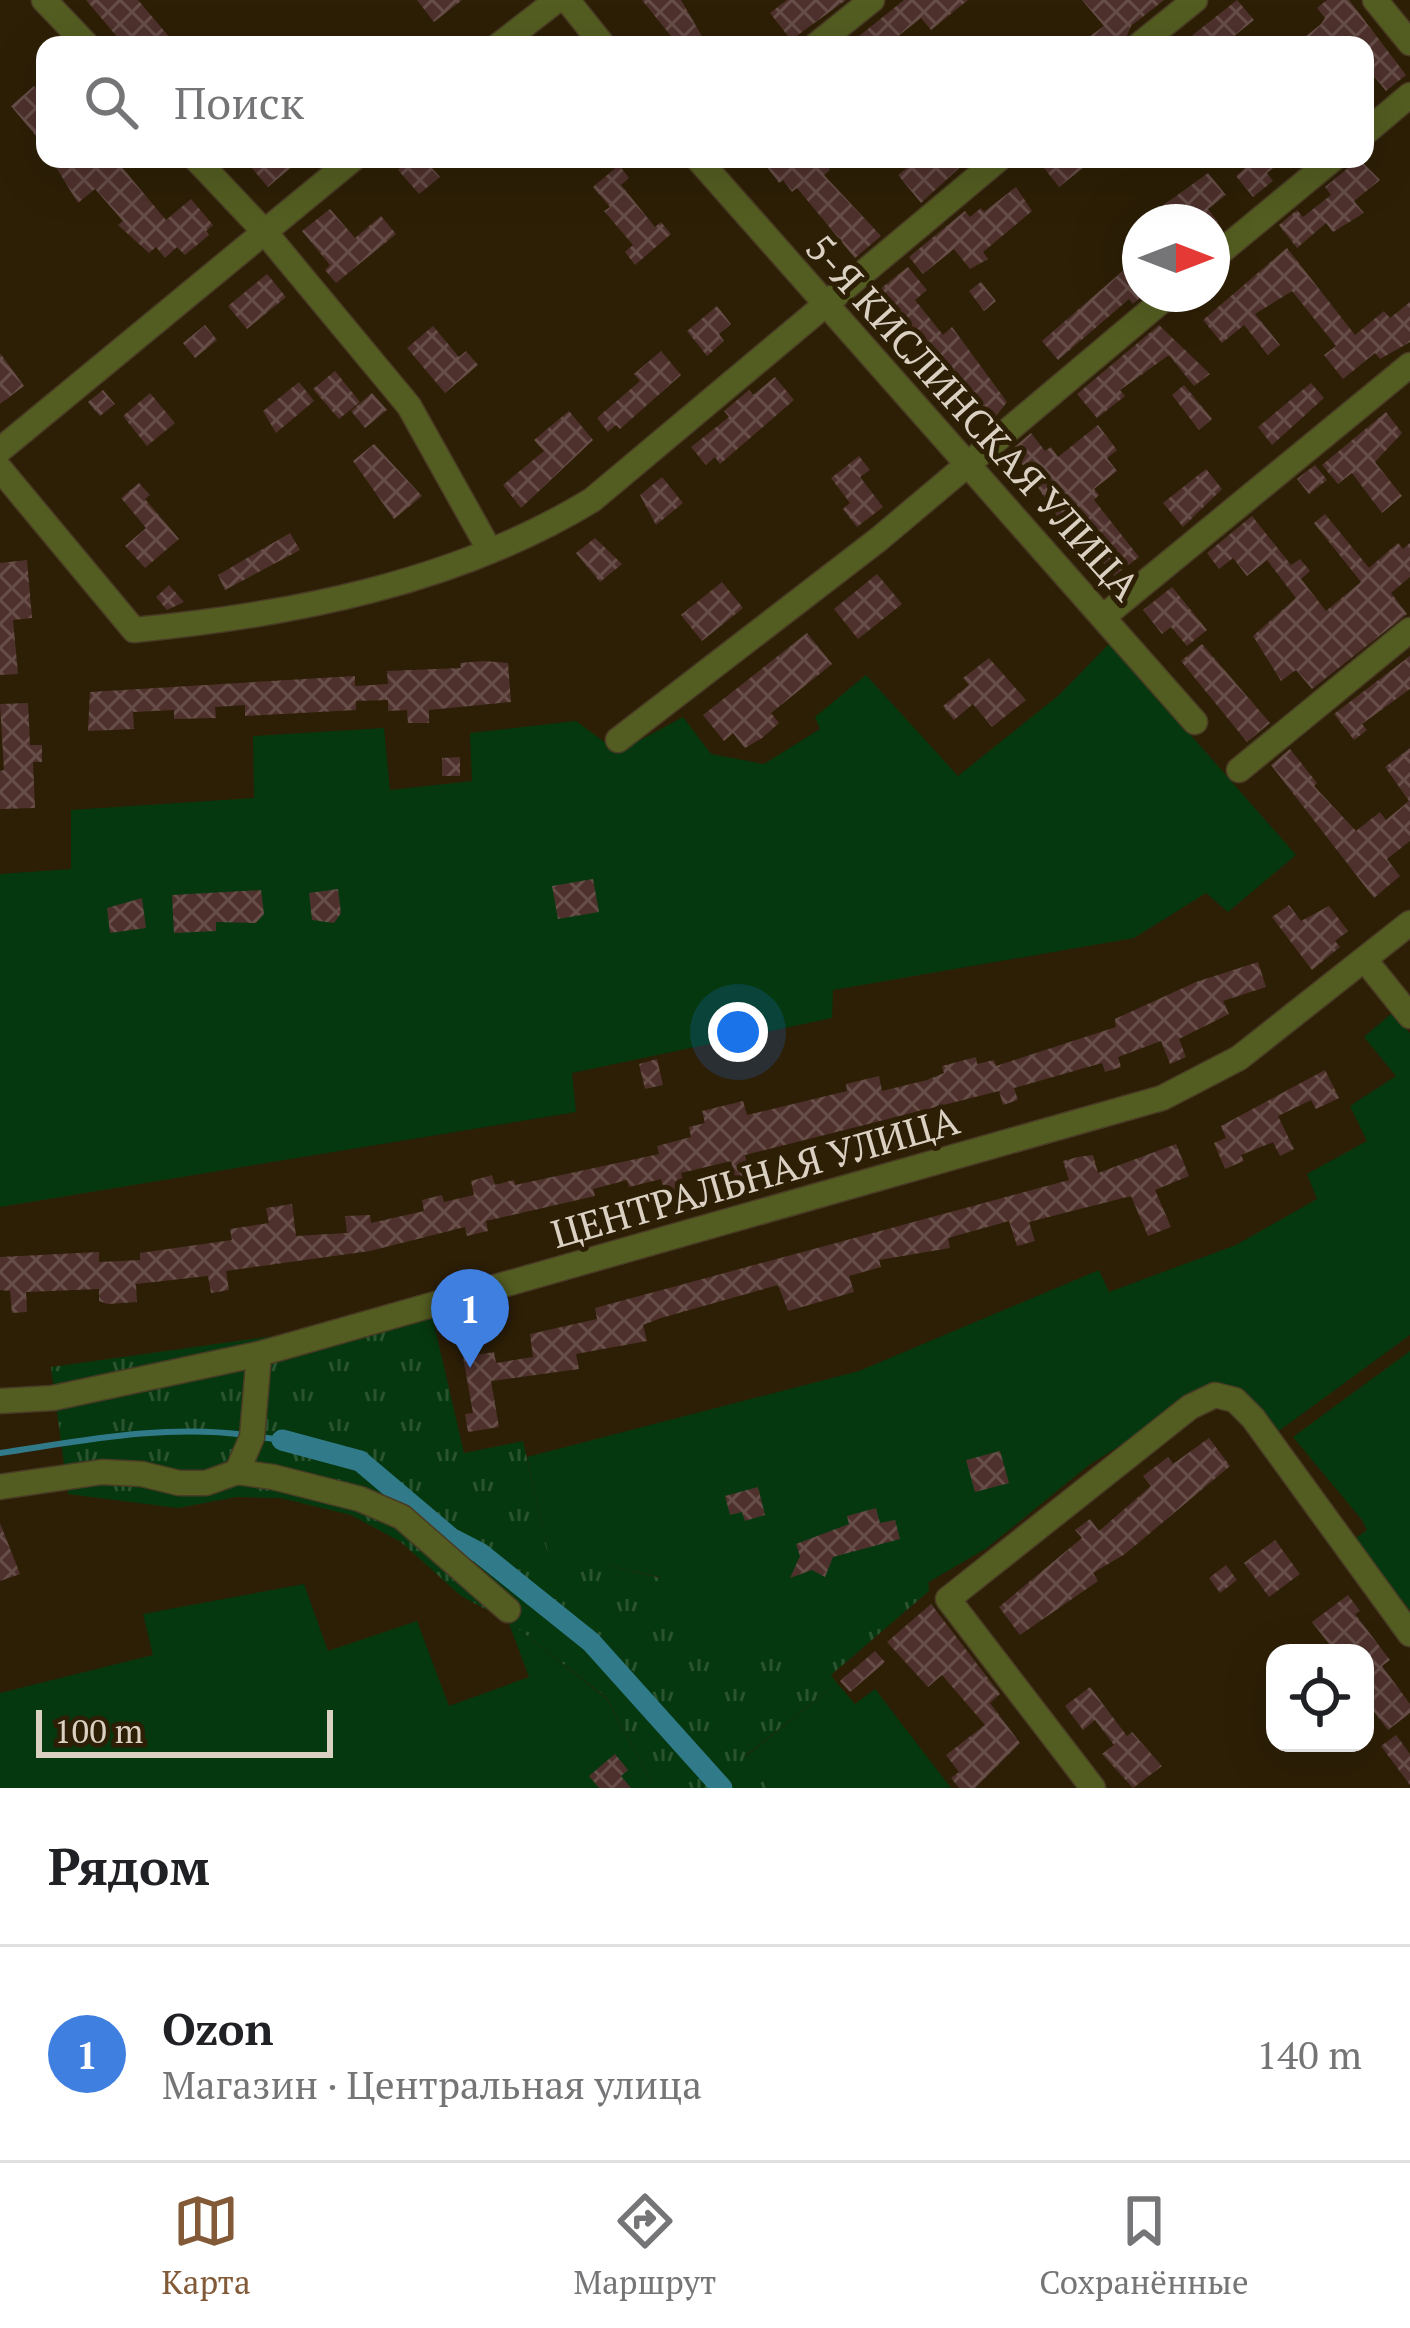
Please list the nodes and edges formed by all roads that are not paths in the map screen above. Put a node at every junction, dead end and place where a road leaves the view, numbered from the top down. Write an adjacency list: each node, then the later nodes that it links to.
1 (44, 0): 7 (street)
2 (557, 0): 8 (street)
3 (568, 0): 9 (street)
4 (872, 0): 10 (street)
5 (1195, 0): 11 (street)
6 (1375, 0): 12 (street)
7 (78, 36)
8 (511, 36)
9 (596, 36)
10 (828, 36)
11 (1150, 36)
12 (1410, 43)
13 (1410, 95): 14 (street)
14 (1374, 125)
15 (204, 168): 20 (street)
16 (342, 168): 20 (street)
17 (706, 168): 22 (street, 5-Я КИСЛИНСКАЯ УЛИЦА)
18 (988, 168): 22 (street)
19 (1322, 168): 21 (street)
20 (263, 230): 25 (street); 28 (street)
21 (1230, 244)
22 (822, 303): 26 (street, 5-Я КИСЛИНСКАЯ УЛИЦА); 28 (street)
23 (1148, 312): 26 (street)
24 (1410, 365): 29 (street)
25 (0, 450)
26 (967, 462): 29 (street, 5-Я КИСЛИНСКАЯ УЛИЦА); 32 (street)
27 (0, 469): 28 (street)
28 (490, 551)
29 (1103, 617): 31 (street, 5-Я КИСЛИНСКАЯ УЛИЦА)
30 (1410, 630): 33 (street)
31 (1195, 722)
32 (618, 740)
33 (1239, 770)
34 (1410, 923): 35 (street, ЦЕНТРАЛЬНАЯ УЛИЦА)
35 (1365, 960): 36 (street); 37 (street, ЦЕНТРАЛЬНАЯ УЛИЦА)
36 (1410, 1016)
37 (259, 1354): 38 (street, ЦЕНТРАЛЬНАЯ УЛИЦА); 39 (street)
38 (0, 1401)
39 (237, 1472): 40 (street); 41 (street)
40 (0, 1487)
41 (508, 1610)
42 (1410, 1634): 43 (street)
43 (1094, 1788)

